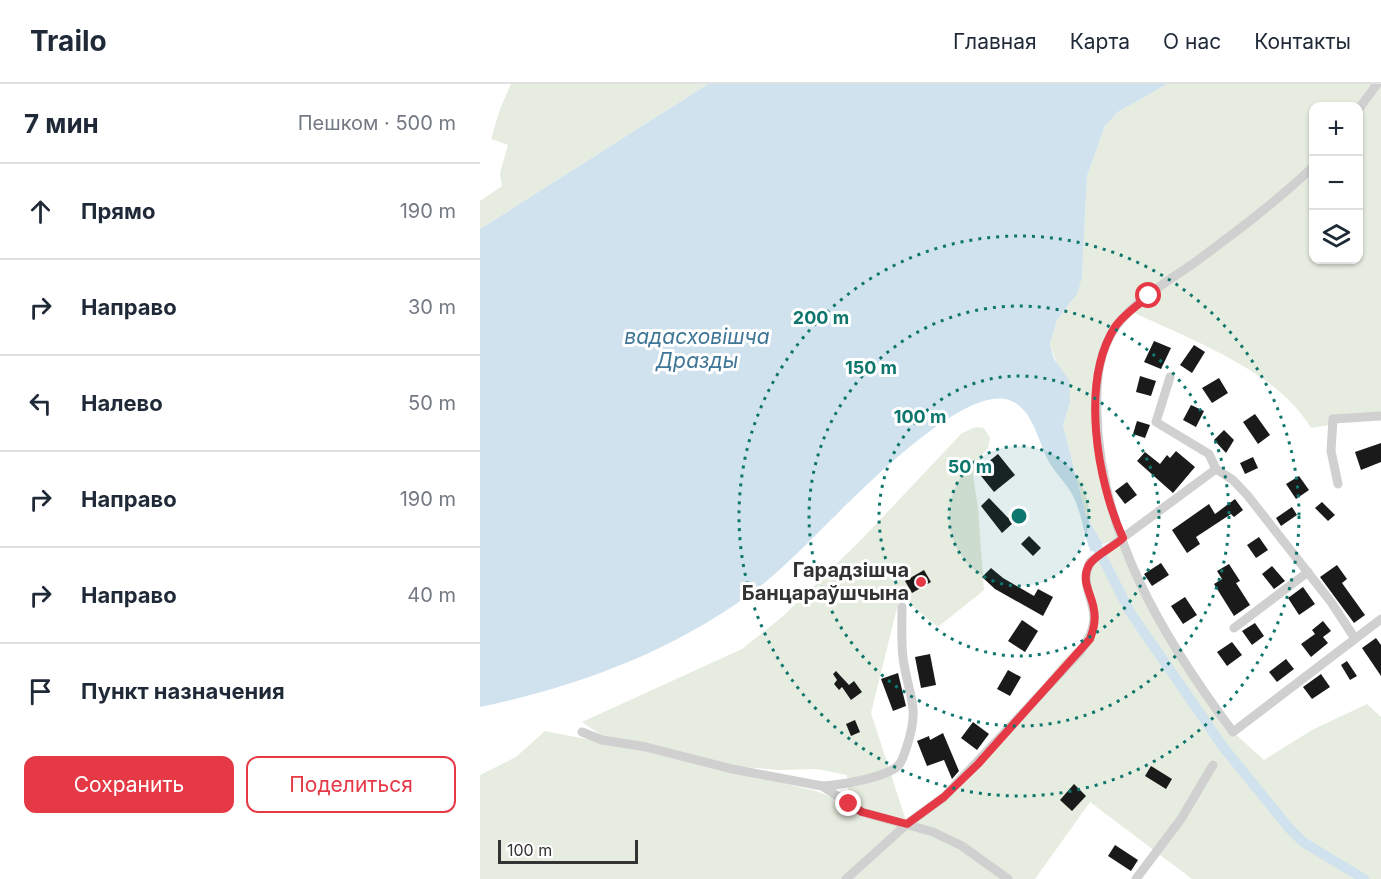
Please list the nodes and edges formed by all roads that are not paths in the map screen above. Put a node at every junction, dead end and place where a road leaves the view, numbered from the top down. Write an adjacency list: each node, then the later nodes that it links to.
1 (1377, 84): 2 (street)
2 (1363, 104)
3 (1309, 170): 8 (street)
4 (1170, 377): 6 (street)
5 (1381, 416): 7 (street)
6 (1216, 469): 8 (street); 9 (street)
7 (1338, 484)
8 (1120, 541): 13 (street); 17 (street)
9 (1308, 572): 12 (street); 13 (street)
10 (902, 607): 16 (street)
11 (1380, 622): 13 (street)
12 (1234, 628)
13 (1354, 637)
14 (582, 732): 16 (street)
15 (1214, 765): 20 (street)
16 (822, 786): 17 (street)
17 (907, 824): 18 (street); 19 (street)
18 (846, 879)
19 (1008, 879)
20 (1137, 879)

